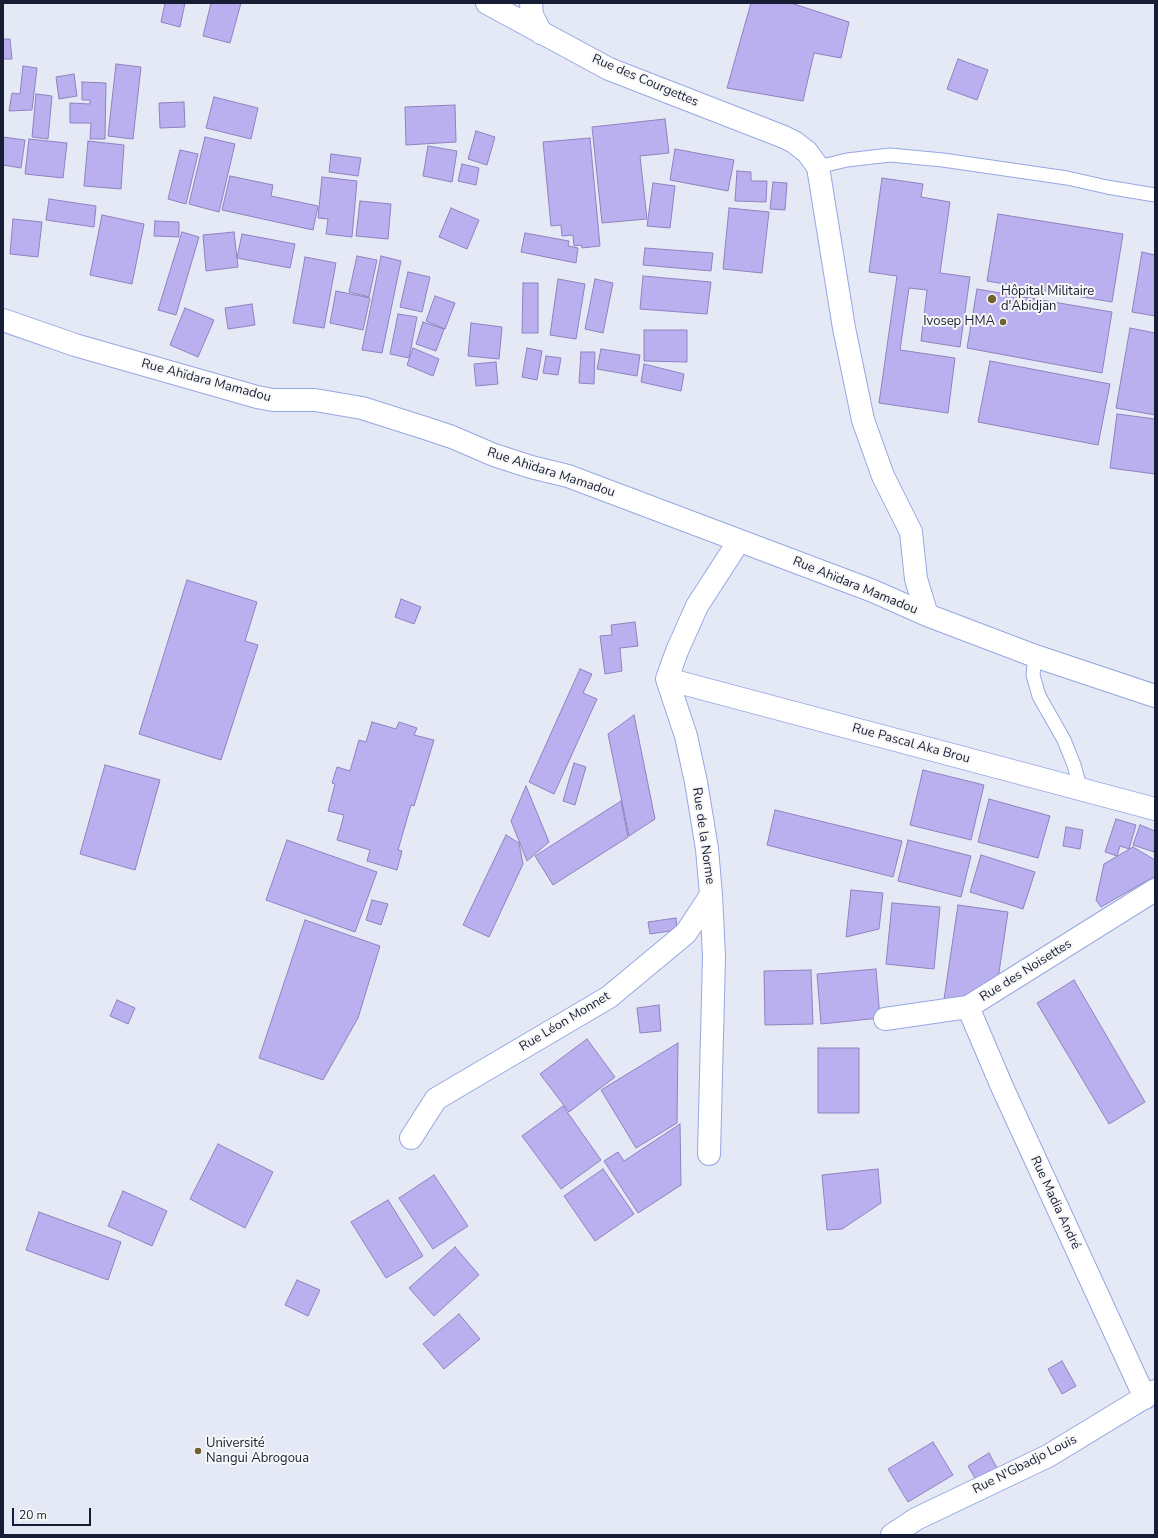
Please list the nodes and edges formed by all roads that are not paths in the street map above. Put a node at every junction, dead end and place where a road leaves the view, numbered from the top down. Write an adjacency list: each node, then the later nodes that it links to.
1 (487, 3): 3 (street, Rue des Courgettes)
2 (531, 3): 3 (street)
3 (541, 33): 4 (street, Rue des Courgettes)
4 (812, 160): 5 (lane); 8 (street)
5 (1155, 195)
6 (3, 320): 7 (street, Rue Ahïdara Mamadou)
7 (739, 541): 8 (street, Rue Ahïdara Mamadou); 10 (street)
8 (927, 615): 9 (street, Rue Ahïdara Mamadou)
9 (1035, 656): 11 (street, Rue Ahïdara Mamadou); 12 (lane)
10 (667, 679): 12 (street, Rue Pascal Aka Brou); 15 (street, Rue de la Norme)
11 (1155, 696)
12 (1081, 790): 13 (street, Rue Pascal Aka Brou)
13 (1155, 809)
14 (1155, 890): 16 (street, Rue des Noisettes)
15 (711, 895): 18 (street, Rue Léon Monnet); 19 (street, Rue de la Norme)
16 (968, 1007): 17 (street, Rue des Noisettes); 20 (street, Rue Madia André)
17 (884, 1019)
18 (411, 1138)
19 (709, 1154)
20 (1150, 1394): 21 (street, Rue N'Gbadjo Louis)
21 (892, 1535)

